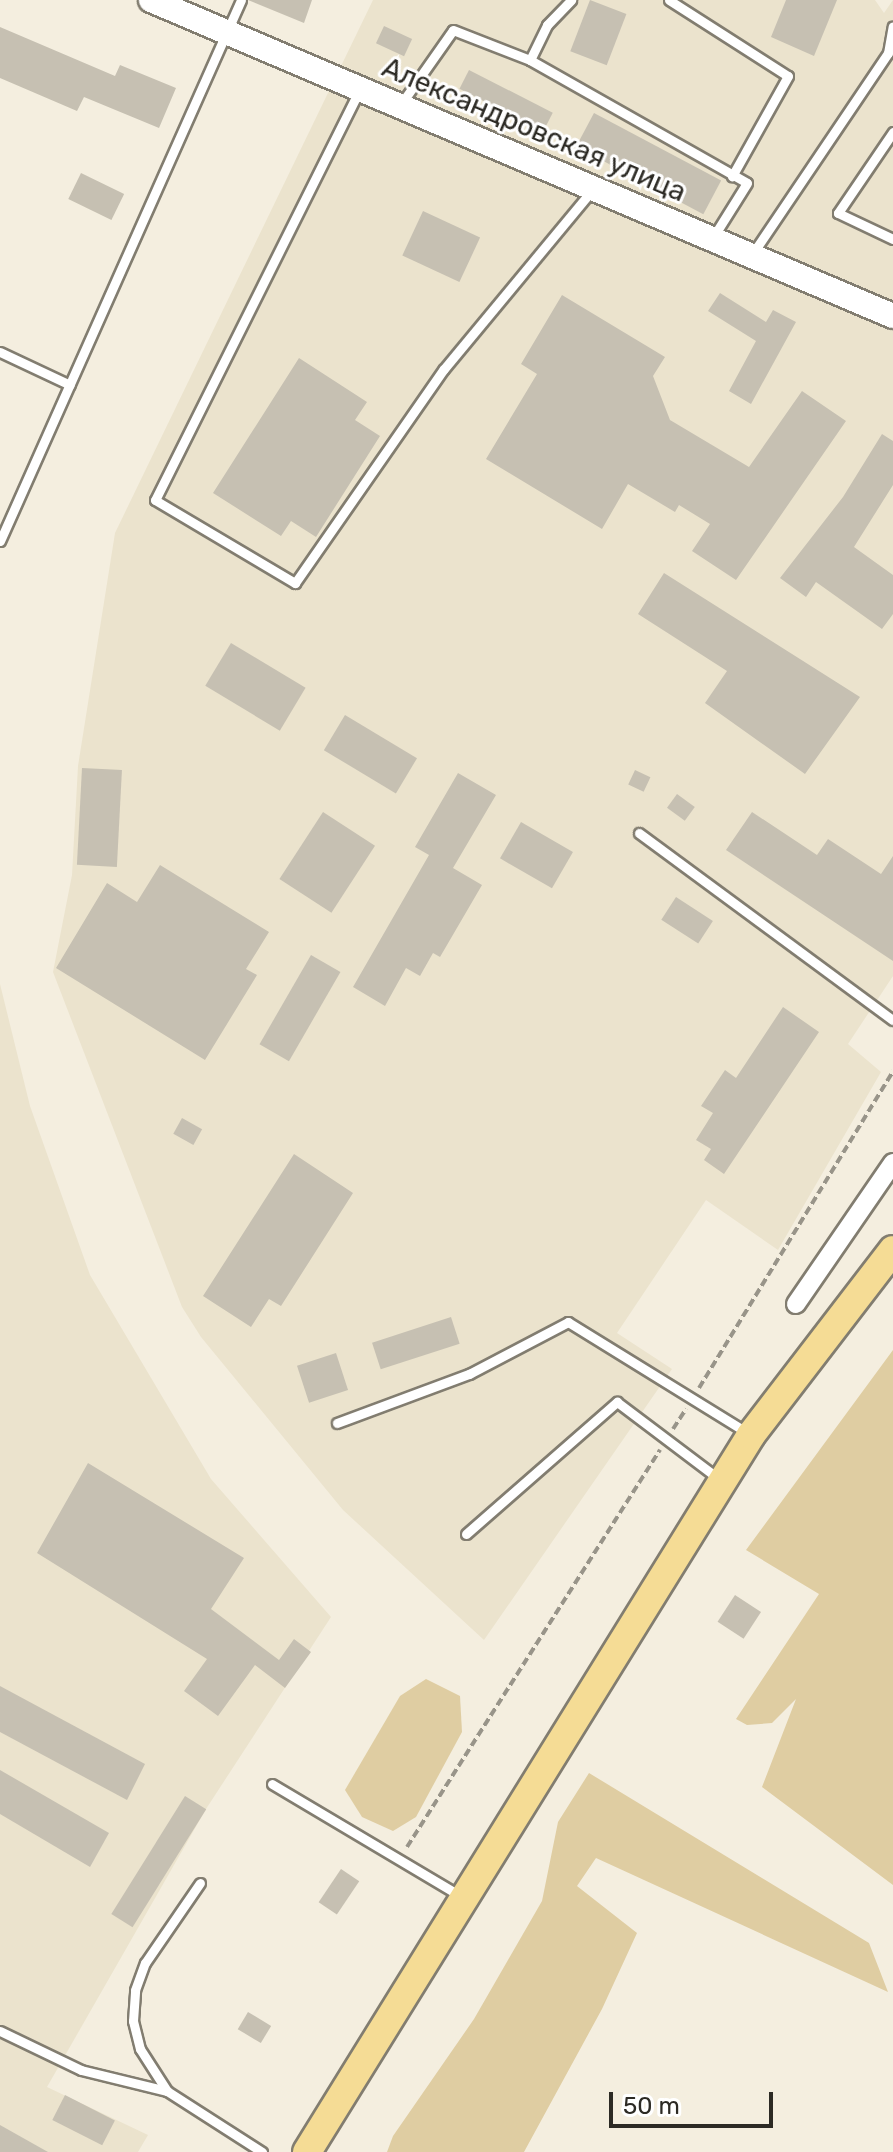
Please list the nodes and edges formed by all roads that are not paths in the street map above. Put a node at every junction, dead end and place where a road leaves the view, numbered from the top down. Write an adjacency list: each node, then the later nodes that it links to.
1 (151, 0): 6 (street, Александровская улица)
2 (241, 0): 6 (lane)
3 (571, 0): 7 (lane)
4 (669, 0): 11 (lane)
5 (893, 26): 15 (lane)
6 (229, 32): 8 (street, Александровская улица); 18 (lane)
7 (530, 60): 9 (lane); 11 (lane)
8 (361, 87): 9 (street, Александровская улица); 12 (lane)
9 (401, 104): 12 (street, Александровская улица)
10 (893, 132): 14 (lane)
11 (732, 176): 13 (lane)
12 (594, 188): 13 (street, Александровская улица)
13 (712, 239): 15 (street, Александровская улица)
14 (893, 239)
15 (751, 256): 16 (street, Александровская улица)
16 (893, 316)
17 (0, 352): 18 (lane)
18 (70, 385): 19 (lane)
19 (0, 541)
20 (639, 833): 21 (lane)
21 (893, 1020)
22 (893, 1163): 24 (street)
23 (893, 1250): 26 (main road)
24 (796, 1304)
25 (337, 1423): 26 (lane)
26 (751, 1435): 27 (main road)
27 (722, 1482): 28 (lane); 31 (main road)
28 (466, 1534)
29 (272, 1784): 31 (lane)
30 (200, 1883): 33 (lane)
31 (464, 1898): 35 (main road)
32 (0, 2031): 33 (lane)
33 (167, 2091): 34 (lane)
34 (262, 2152)
35 (307, 2152)

